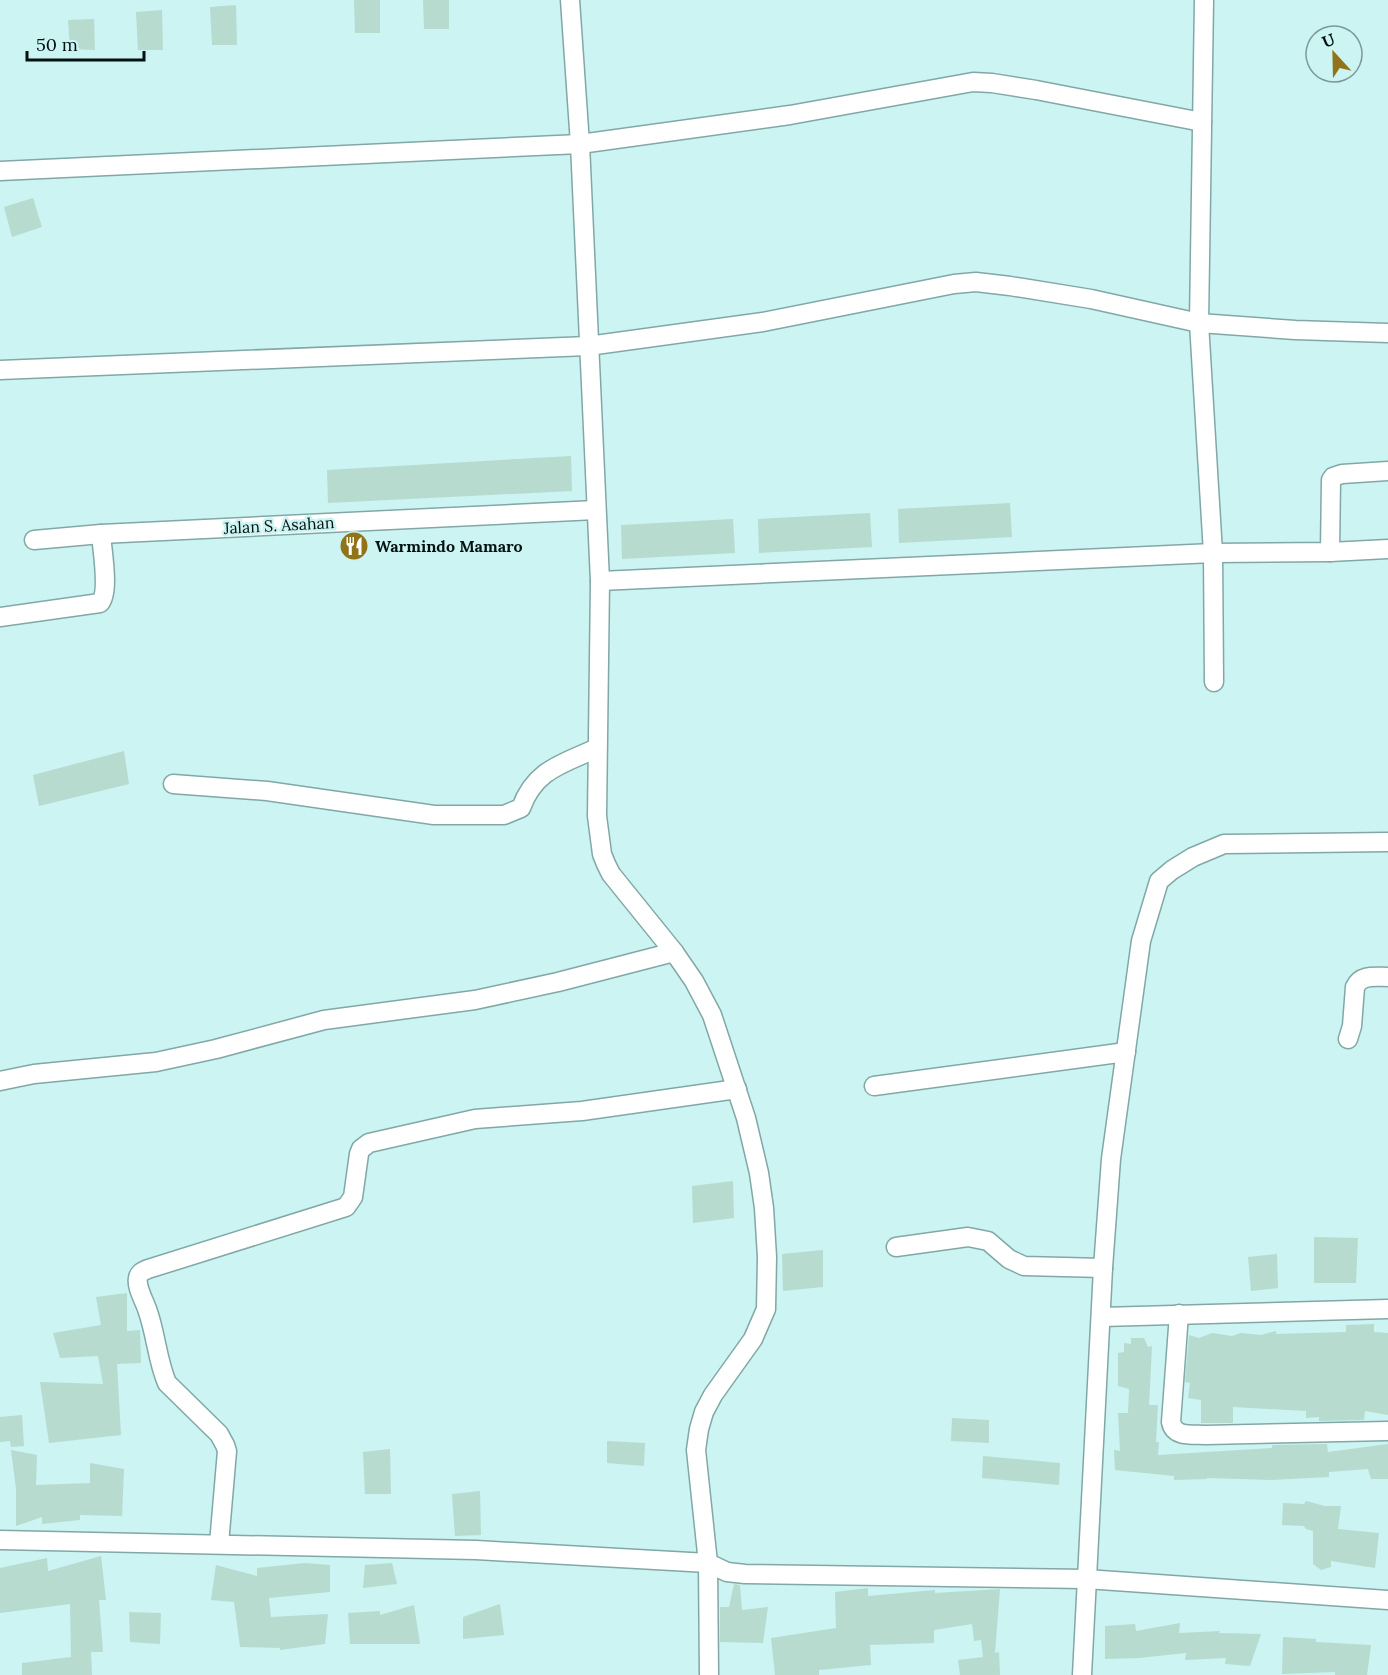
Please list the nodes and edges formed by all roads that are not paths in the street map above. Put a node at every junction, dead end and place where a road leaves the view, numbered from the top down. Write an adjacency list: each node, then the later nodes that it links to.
1 (570, 0): 4 (street)
2 (1204, 0): 3 (street)
3 (1202, 122): 4 (street); 6 (street)
4 (580, 144): 5 (street); 8 (street)
5 (0, 171)
6 (1199, 323): 7 (street); 8 (street); 16 (street)
7 (1388, 333)
8 (588, 346): 9 (street); 11 (street)
9 (0, 370)
10 (1388, 471): 15 (street)
11 (596, 510): 12 (street, Jalan S. Asahan); 17 (street)
12 (101, 534): 13 (street, Jalan S. Asahan); 18 (street)
13 (34, 540)
14 (1388, 549): 15 (street)
15 (1329, 552): 16 (street)
16 (1213, 553): 17 (street); 19 (street)
17 (600, 581): 20 (street)
18 (0, 616)
19 (1214, 682)
20 (597, 748): 21 (street); 23 (street)
21 (173, 784)
22 (1388, 842): 26 (street)
23 (674, 952): 27 (street); 29 (street)
24 (1388, 977): 25 (street)
25 (1348, 1039)
26 (1126, 1052): 28 (street); 31 (street)
27 (0, 1081)
28 (874, 1086)
29 (736, 1089): 37 (street); 38 (street)
30 (896, 1247): 31 (street)
31 (1103, 1268): 34 (street)
32 (1388, 1309): 33 (street)
33 (1179, 1314): 34 (street); 35 (street)
34 (1102, 1317): 39 (street)
35 (1388, 1431)
36 (0, 1540): 37 (street)
37 (219, 1544): 38 (street)
38 (708, 1563): 39 (street); 41 (street)
39 (1086, 1579): 40 (street); 42 (street)
40 (1388, 1600)
41 (709, 1675)
42 (1082, 1675)

